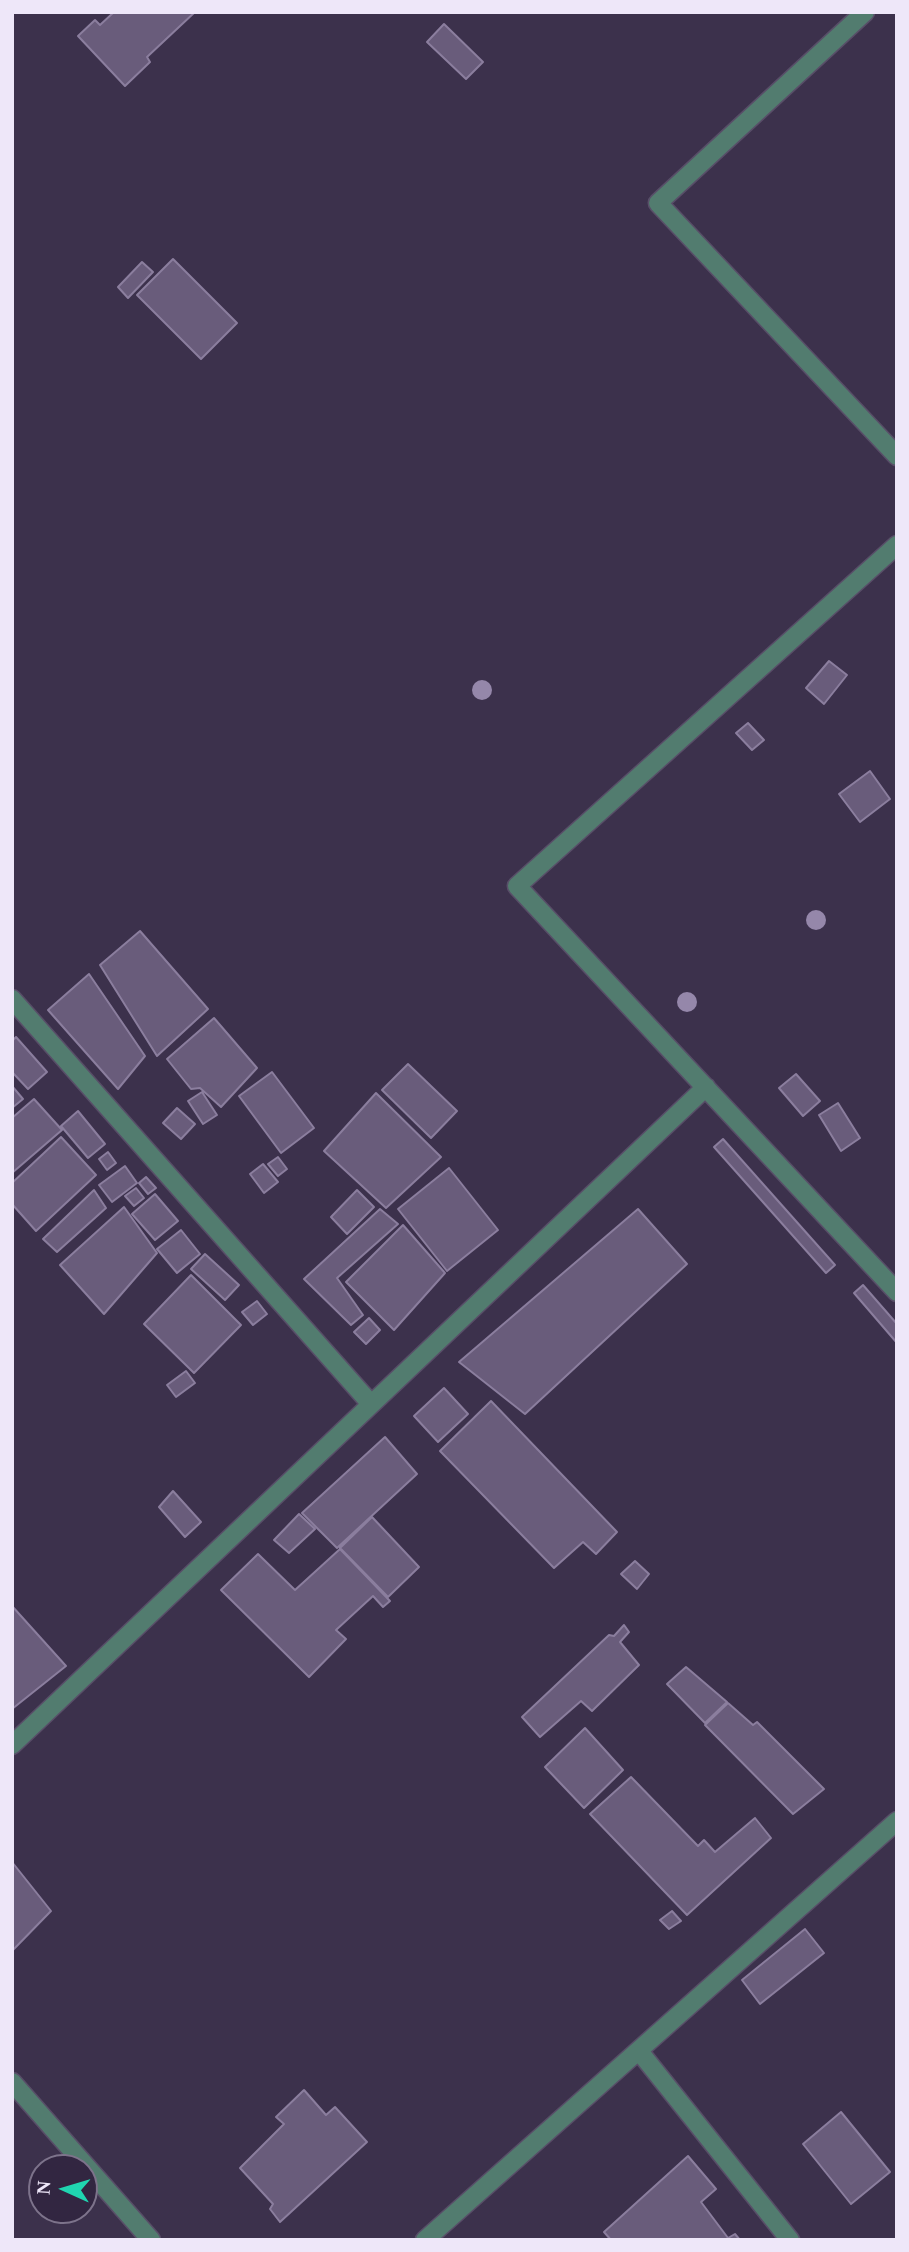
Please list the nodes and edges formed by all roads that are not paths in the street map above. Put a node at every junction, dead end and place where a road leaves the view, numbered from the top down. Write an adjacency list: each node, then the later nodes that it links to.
1 (865, 12): 2 (street)
2 (897, 456)
3 (897, 545): 5 (street)
4 (12, 999): 7 (street)
5 (706, 1087): 6 (street); 7 (street)
6 (897, 1292)
7 (371, 1404): 8 (street)
8 (12, 1745)
9 (897, 1821): 10 (street)
10 (639, 2050): 13 (street); 14 (street)
11 (12, 2082): 12 (street)
12 (151, 2240)
13 (425, 2240)
14 (790, 2240)

